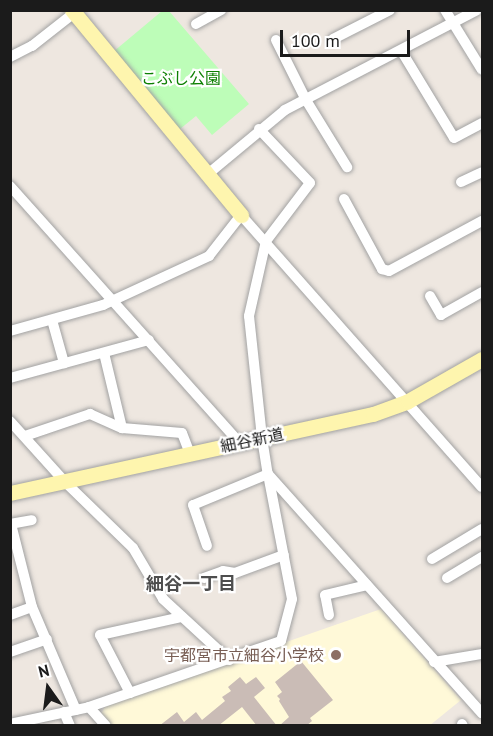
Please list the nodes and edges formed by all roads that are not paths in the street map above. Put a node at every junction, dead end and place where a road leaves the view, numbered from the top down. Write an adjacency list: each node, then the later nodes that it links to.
1 (221, 10): 7 (street)
2 (390, 10): 8 (street)
3 (445, 10): 6 (street)
4 (477, 10): 6 (street)
5 (73, 12): 11 (street); 18 (street)
6 (453, 23): 10 (street); 12 (street)
7 (196, 24)
8 (333, 39)
9 (276, 40): 13 (street)
10 (402, 52): 13 (street); 14 (street)
11 (10, 57)
12 (483, 70)
13 (306, 100): 15 (street); 16 (street)
14 (483, 123)
15 (259, 129): 18 (street); 24 (street)
16 (347, 167)
17 (483, 172): 19 (street)
18 (208, 174): 22 (street)
19 (461, 182)
20 (10, 186): 27 (street)
21 (344, 199): 23 (street)
22 (241, 215): 24 (street); 27 (street)
23 (483, 221)
24 (266, 241): 35 (street); 39 (street)
25 (483, 292): 26 (street)
26 (430, 296)
27 (112, 301): 28 (street); 30 (street)
28 (52, 320): 29 (street); 33 (street)
29 (10, 331)
30 (148, 340): 31 (street); 40 (street)
31 (104, 353): 33 (street); 37 (street)
32 (483, 358): 35 (street, 細谷新道)
33 (64, 363): 34 (street)
34 (10, 378)
35 (408, 401): 39 (street, 細谷新道); 44 (street)
36 (11, 422): 38 (street)
37 (122, 428): 38 (street); 41 (street)
38 (25, 436): 43 (street)
39 (262, 438): 40 (street, 細谷新道); 42 (street)
40 (240, 443): 41 (street, 細谷新道)
41 (190, 454): 43 (street, 細谷新道)
42 (268, 474): 49 (street); 50 (street); 55 (street)
43 (64, 481): 45 (street, 細谷新道); 59 (street)
44 (483, 487)
45 (10, 493)
46 (32, 520): 47 (street)
47 (11, 524): 56 (street)
48 (483, 529): 52 (street)
49 (207, 546)
50 (284, 555): 53 (street); 63 (street)
51 (483, 557): 54 (street)
52 (432, 559)
53 (204, 578)
54 (447, 578)
55 (367, 585): 58 (street); 64 (street)
56 (32, 608): 57 (street); 60 (street)
57 (10, 615)
58 (329, 615)
59 (182, 617): 63 (street); 65 (street)
60 (47, 639): 61 (street); 67 (street)
61 (10, 652)
62 (483, 654): 64 (street)
63 (229, 660): 65 (street)
64 (434, 662): 68 (street)
65 (130, 693): 66 (street)
66 (89, 707): 67 (street); 71 (street)
67 (70, 711): 69 (street); 70 (street)
68 (483, 713)
69 (10, 724)
70 (70, 726)
71 (106, 726)

